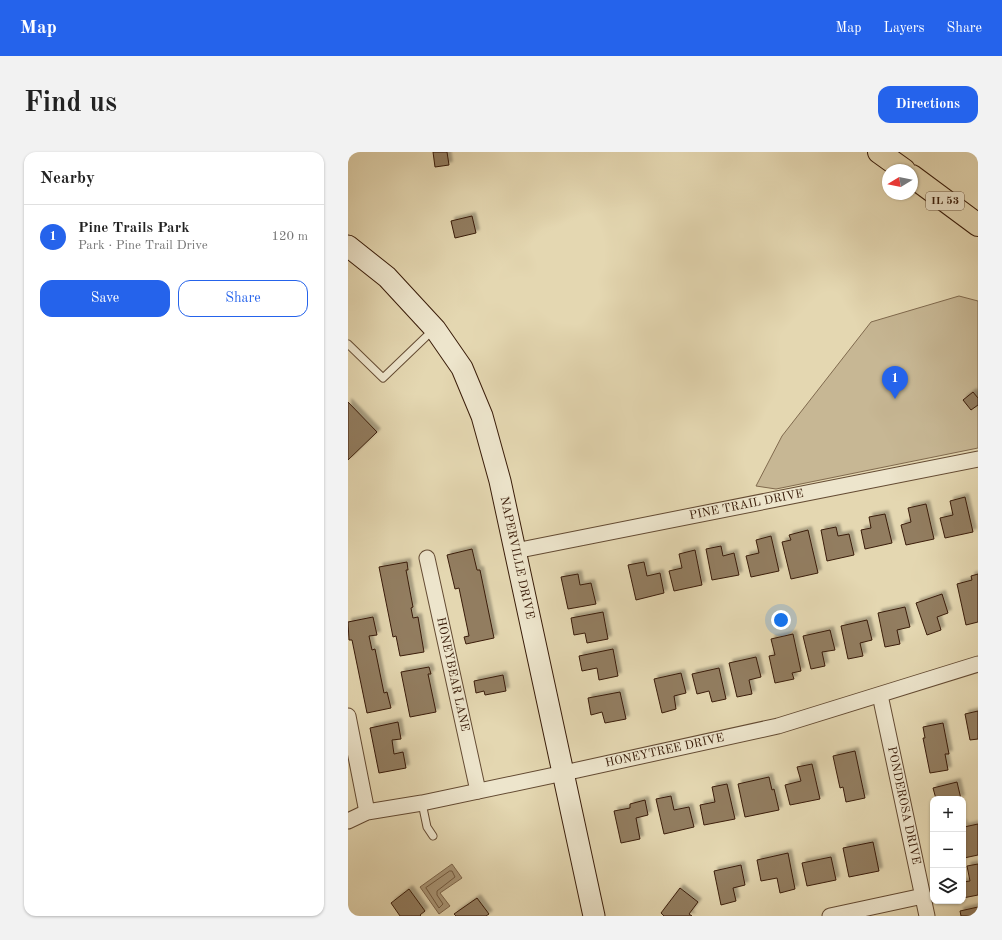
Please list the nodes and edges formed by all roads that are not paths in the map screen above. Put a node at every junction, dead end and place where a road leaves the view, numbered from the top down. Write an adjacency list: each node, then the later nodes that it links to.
1 (880, 152): 2 (main road)
2 (896, 164)
3 (918, 180): 4 (main road, IL 53)
4 (978, 225)
5 (348, 246): 6 (street, NAPERVILLE DRIVE)
6 (435, 328): 7 (lane); 9 (street, NAPERVILLE DRIVE)
7 (348, 344)
8 (978, 458): 9 (street, PINE TRAIL DRIVE)
9 (515, 551): 14 (street, NAPERVILLE DRIVE)
10 (427, 558): 15 (street, HONEYBEAR LANE)
11 (978, 664): 12 (street, HONEYTREE DRIVE)
12 (880, 695): 14 (street, HONEYTREE DRIVE); 20 (street, PONDEROSA DRIVE)
13 (348, 716): 17 (street)
14 (564, 773): 15 (street, HONEYTREE DRIVE); 21 (street, NAPERVILLE DRIVE)
15 (478, 791): 16 (street, HONEYTREE DRIVE)
16 (422, 803): 17 (street, HONEYTREE DRIVE); 19 (lane)
17 (368, 812): 18 (street, HONEYTREE DRIVE)
18 (348, 821)
19 (433, 836)
20 (923, 896): 22 (street); 23 (street, PONDEROSA DRIVE)
21 (594, 916)
22 (830, 916)
23 (927, 916)

